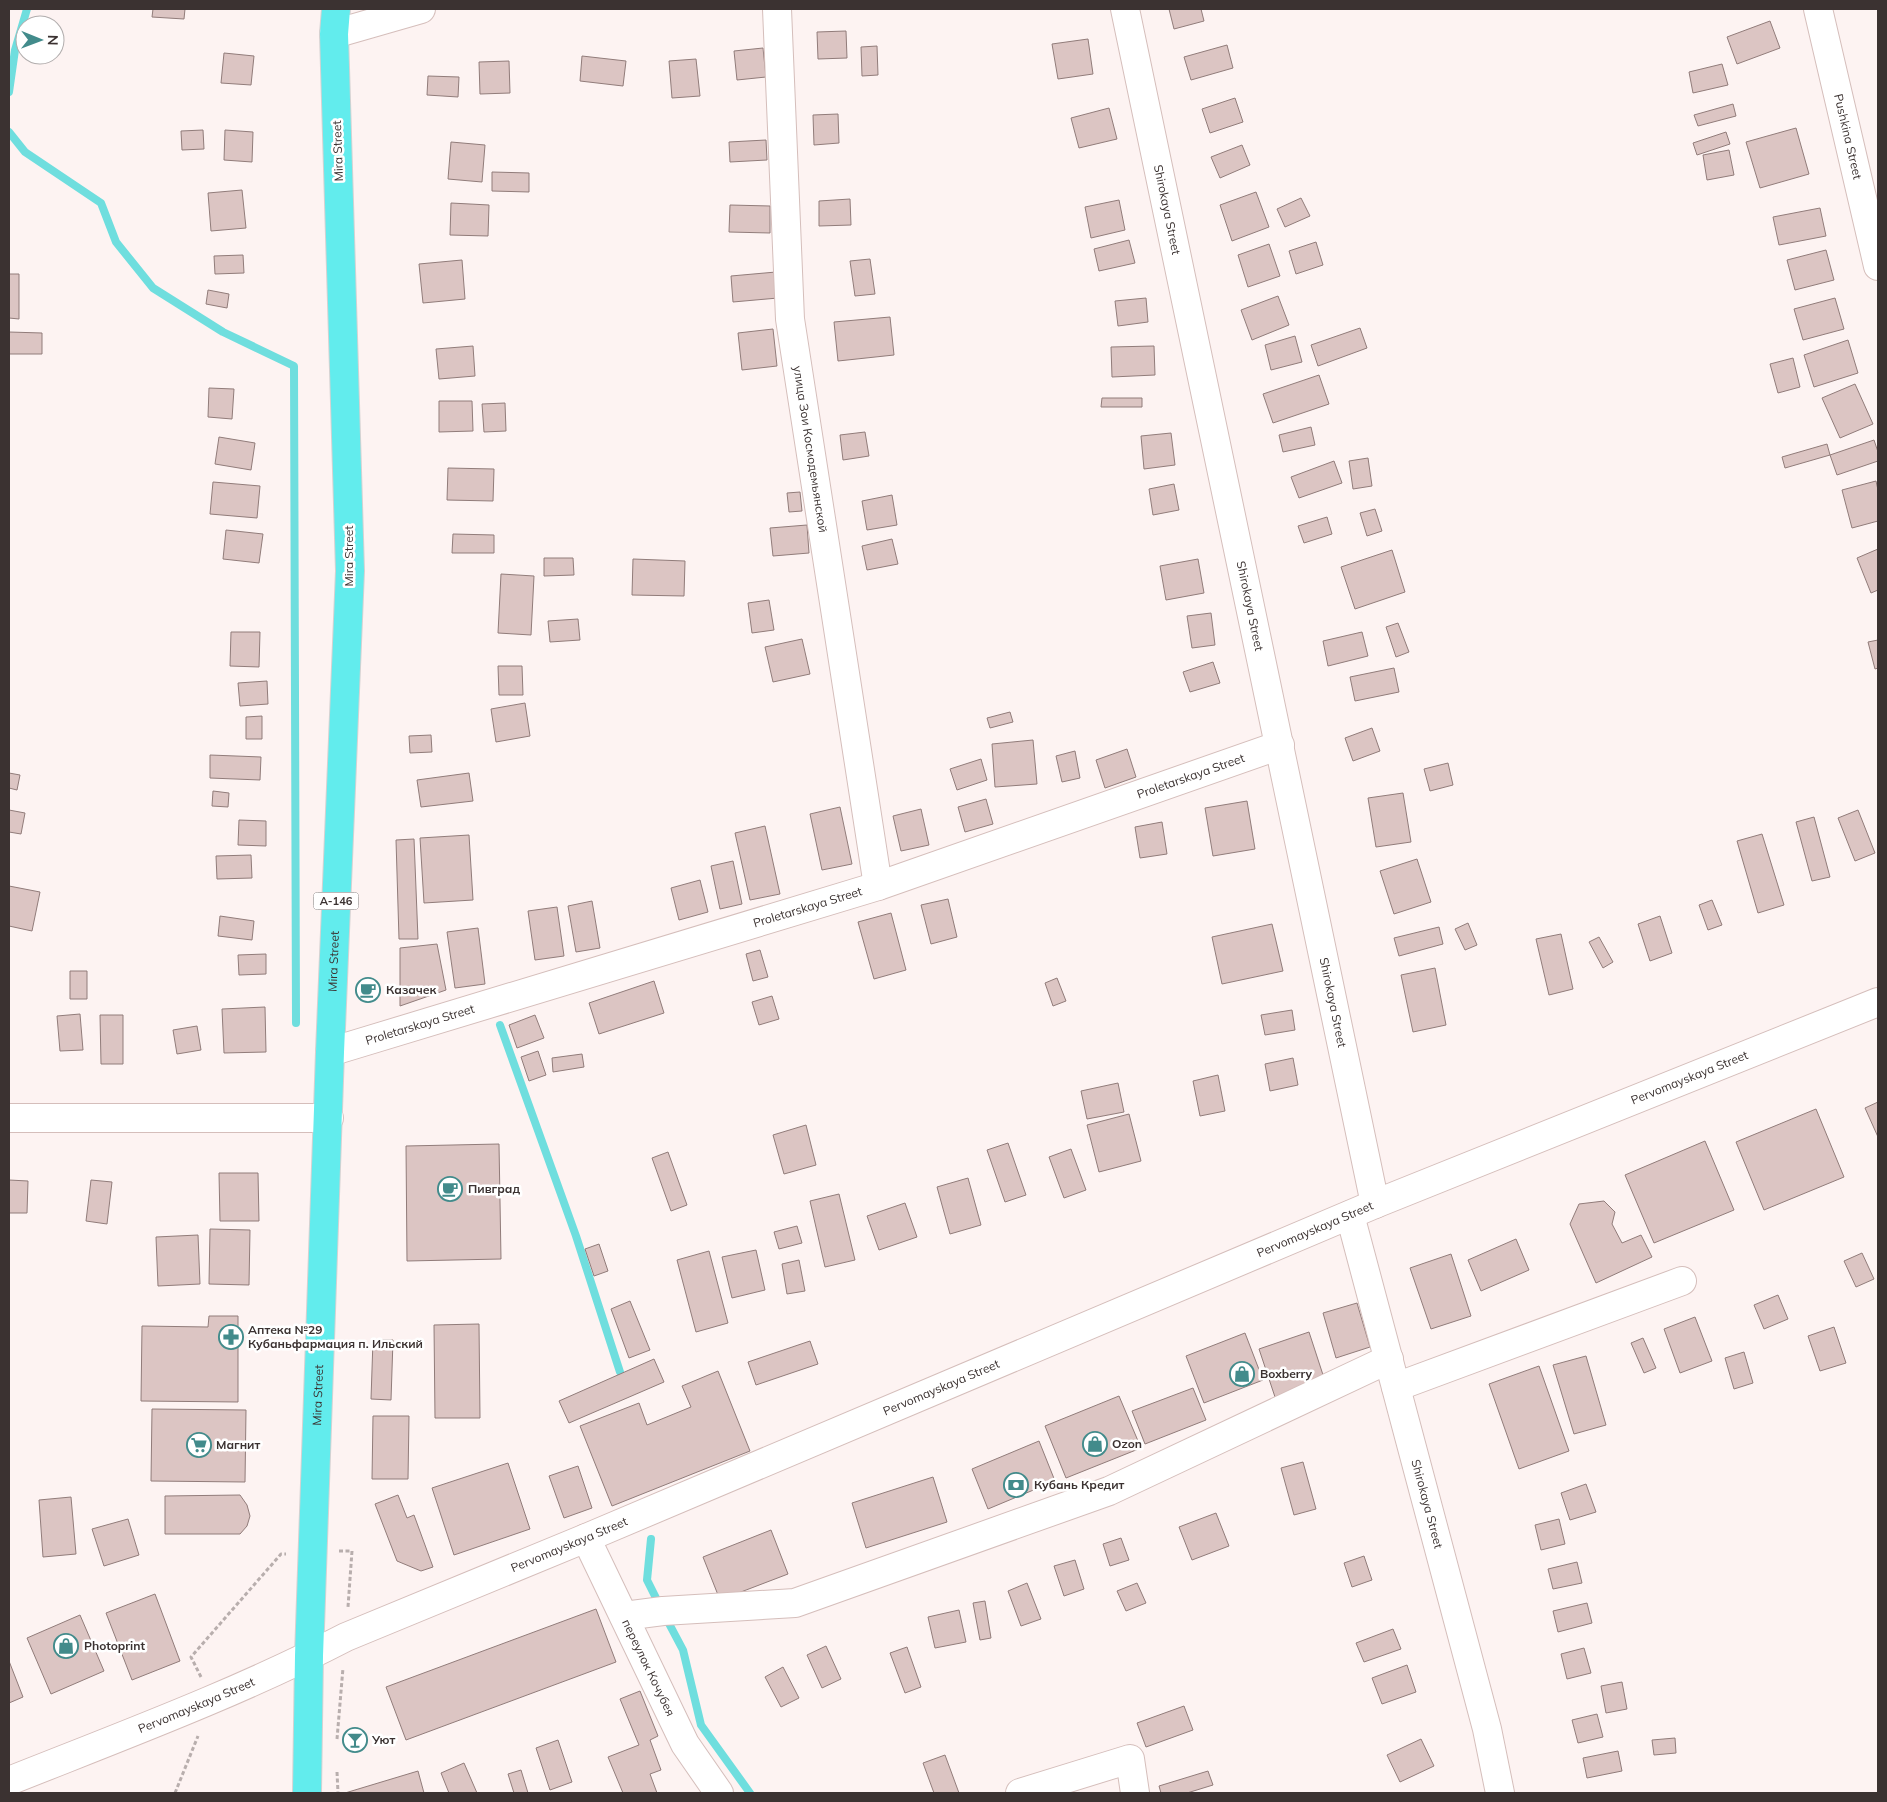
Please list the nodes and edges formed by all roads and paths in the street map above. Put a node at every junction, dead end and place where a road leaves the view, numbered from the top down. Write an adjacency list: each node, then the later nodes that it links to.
1 (421, 9): 5 (street)
2 (777, 9): 8 (street, улица Зои Космодемьянской)
3 (1125, 9): 7 (street, Shirokaya Street)
4 (1818, 9): 6 (street, Pushkina Street)
5 (335, 22): 10 (highway, Mira Street / А-146)
6 (1878, 266)
7 (1280, 745): 8 (street, Proletarskaya Street); 13 (street, Shirokaya Street)
8 (878, 886): 10 (street, Proletarskaya Street)
9 (1878, 1002): 13 (street, Pervomayskaya Street)
10 (330, 1052): 12 (highway, Mira Street / А-146)
11 (9, 1118): 12 (street)
12 (328, 1118): 20 (highway, Mira Street / А-146)
13 (1375, 1204): 14 (street, Pervomayskaya Street)
14 (1350, 1215): 16 (street, Shirokaya Street); 18 (street, Pervomayskaya Street)
15 (1682, 1281): 17 (street)
16 (1389, 1359): 17 (street, Shirokaya Street); 19 (street)
17 (1396, 1387): 26 (street, Shirokaya Street)
18 (586, 1538): 19 (street, переулок Кочубея); 20 (street, Pervomayskaya Street)
19 (624, 1616): 23 (street, переулок Кочубея)
20 (309, 1656): 21 (street, Pervomayskaya Street); 22 (highway, Mira Street / А-146)
21 (9, 1781)
22 (307, 1793)
23 (719, 1793)
24 (1020, 1793): 25 (street)
25 (1136, 1793)
26 (1500, 1793)

